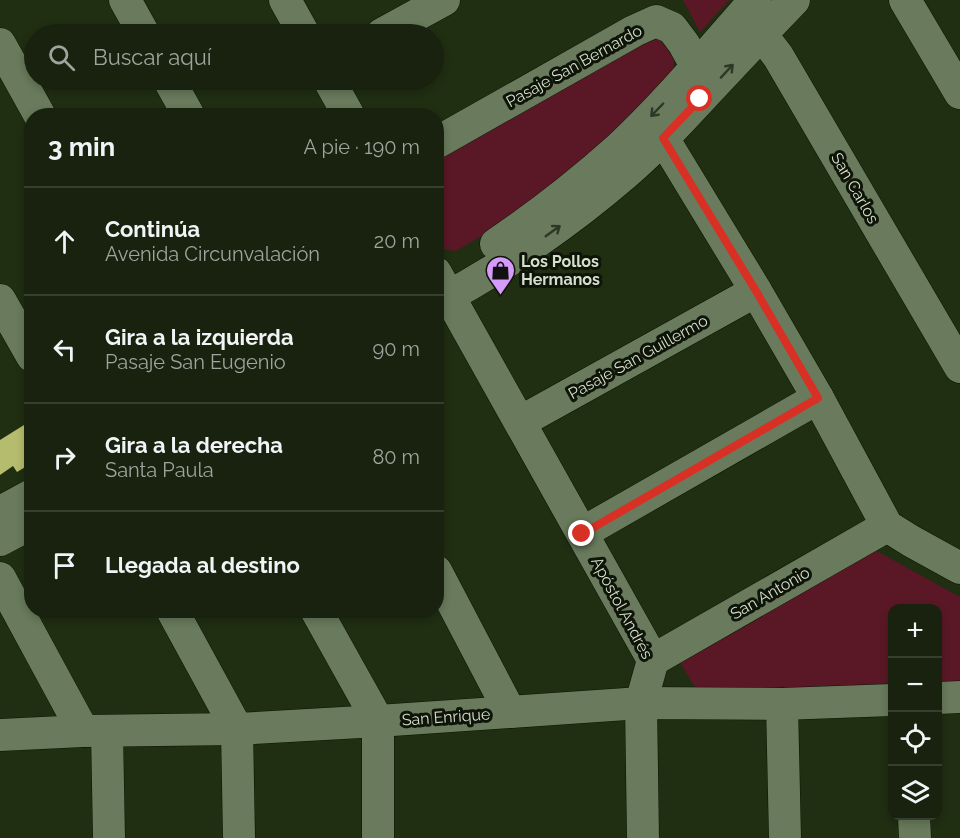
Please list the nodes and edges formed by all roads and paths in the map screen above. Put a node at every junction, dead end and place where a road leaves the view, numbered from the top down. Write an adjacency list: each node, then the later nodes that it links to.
1 (125, 0): 7 (street)
2 (285, 0): 8 (street)
3 (444, 0): 9 (street)
4 (794, 0): 6 (street)
5 (904, 0): 11 (street)
6 (753, 16): 12 (street); 22 (street, one-way to 6); 29 (street, San Carlos)
7 (138, 24)
8 (298, 24)
9 (400, 24)
10 (0, 44): 13 (street)
11 (950, 55): 17 (street)
12 (696, 66): 21 (street, Pasaje San Bernardo); 23 (street, one-way to 23)
13 (24, 87)
14 (26, 90): 18 (street)
15 (175, 90): 19 (street)
16 (335, 90): 20 (street)
17 (960, 93)
18 (36, 108)
19 (185, 108)
20 (345, 108)
21 (444, 138)
22 (663, 138): 24 (street, one-way to 22); 25 (street)
23 (444, 283)
24 (444, 285)
25 (756, 291): 30 (street); 31 (street, Pasaje San Guillermo)
26 (444, 293): 31 (street, Apóstol Andrés)
27 (0, 300): 28 (street)
28 (24, 342)
29 (960, 367)
30 (818, 398): 34 (street); 36 (street)
31 (520, 422): 36 (street, Apóstol Andrés)
32 (24, 499): 33 (street)
33 (0, 512)
34 (887, 526): 38 (street); 45 (street, San Antonio)
35 (24, 527): 37 (street)
36 (582, 534): 45 (street, Apóstol Andrés)
37 (0, 540)
38 (960, 568)
39 (0, 578): 41 (street)
40 (444, 586): 51 (street)
41 (24, 617)
42 (25, 618): 54 (street)
43 (176, 618): 53 (street)
44 (320, 618): 52 (street)
45 (653, 660): 49 (street, Apóstol Andrés)
46 (960, 697): 47 (street)
47 (942, 698)
48 (888, 700): 50 (street, San Enrique)
49 (641, 703): 50 (street, San Enrique); 51 (street, San Enrique); 60 (street, Apóstol Andrés)
50 (782, 705): 61 (street)
51 (510, 712): 52 (street, San Enrique)
52 (378, 721): 53 (street, San Enrique); 59 (street)
53 (237, 729): 54 (street, San Enrique); 58 (street)
54 (95, 731): 55 (street, San Enrique); 57 (street)
55 (0, 735)
56 (914, 820): 62 (street)
57 (109, 838)
58 (239, 838)
59 (378, 838)
60 (643, 838)
61 (785, 838)
62 (915, 838)

